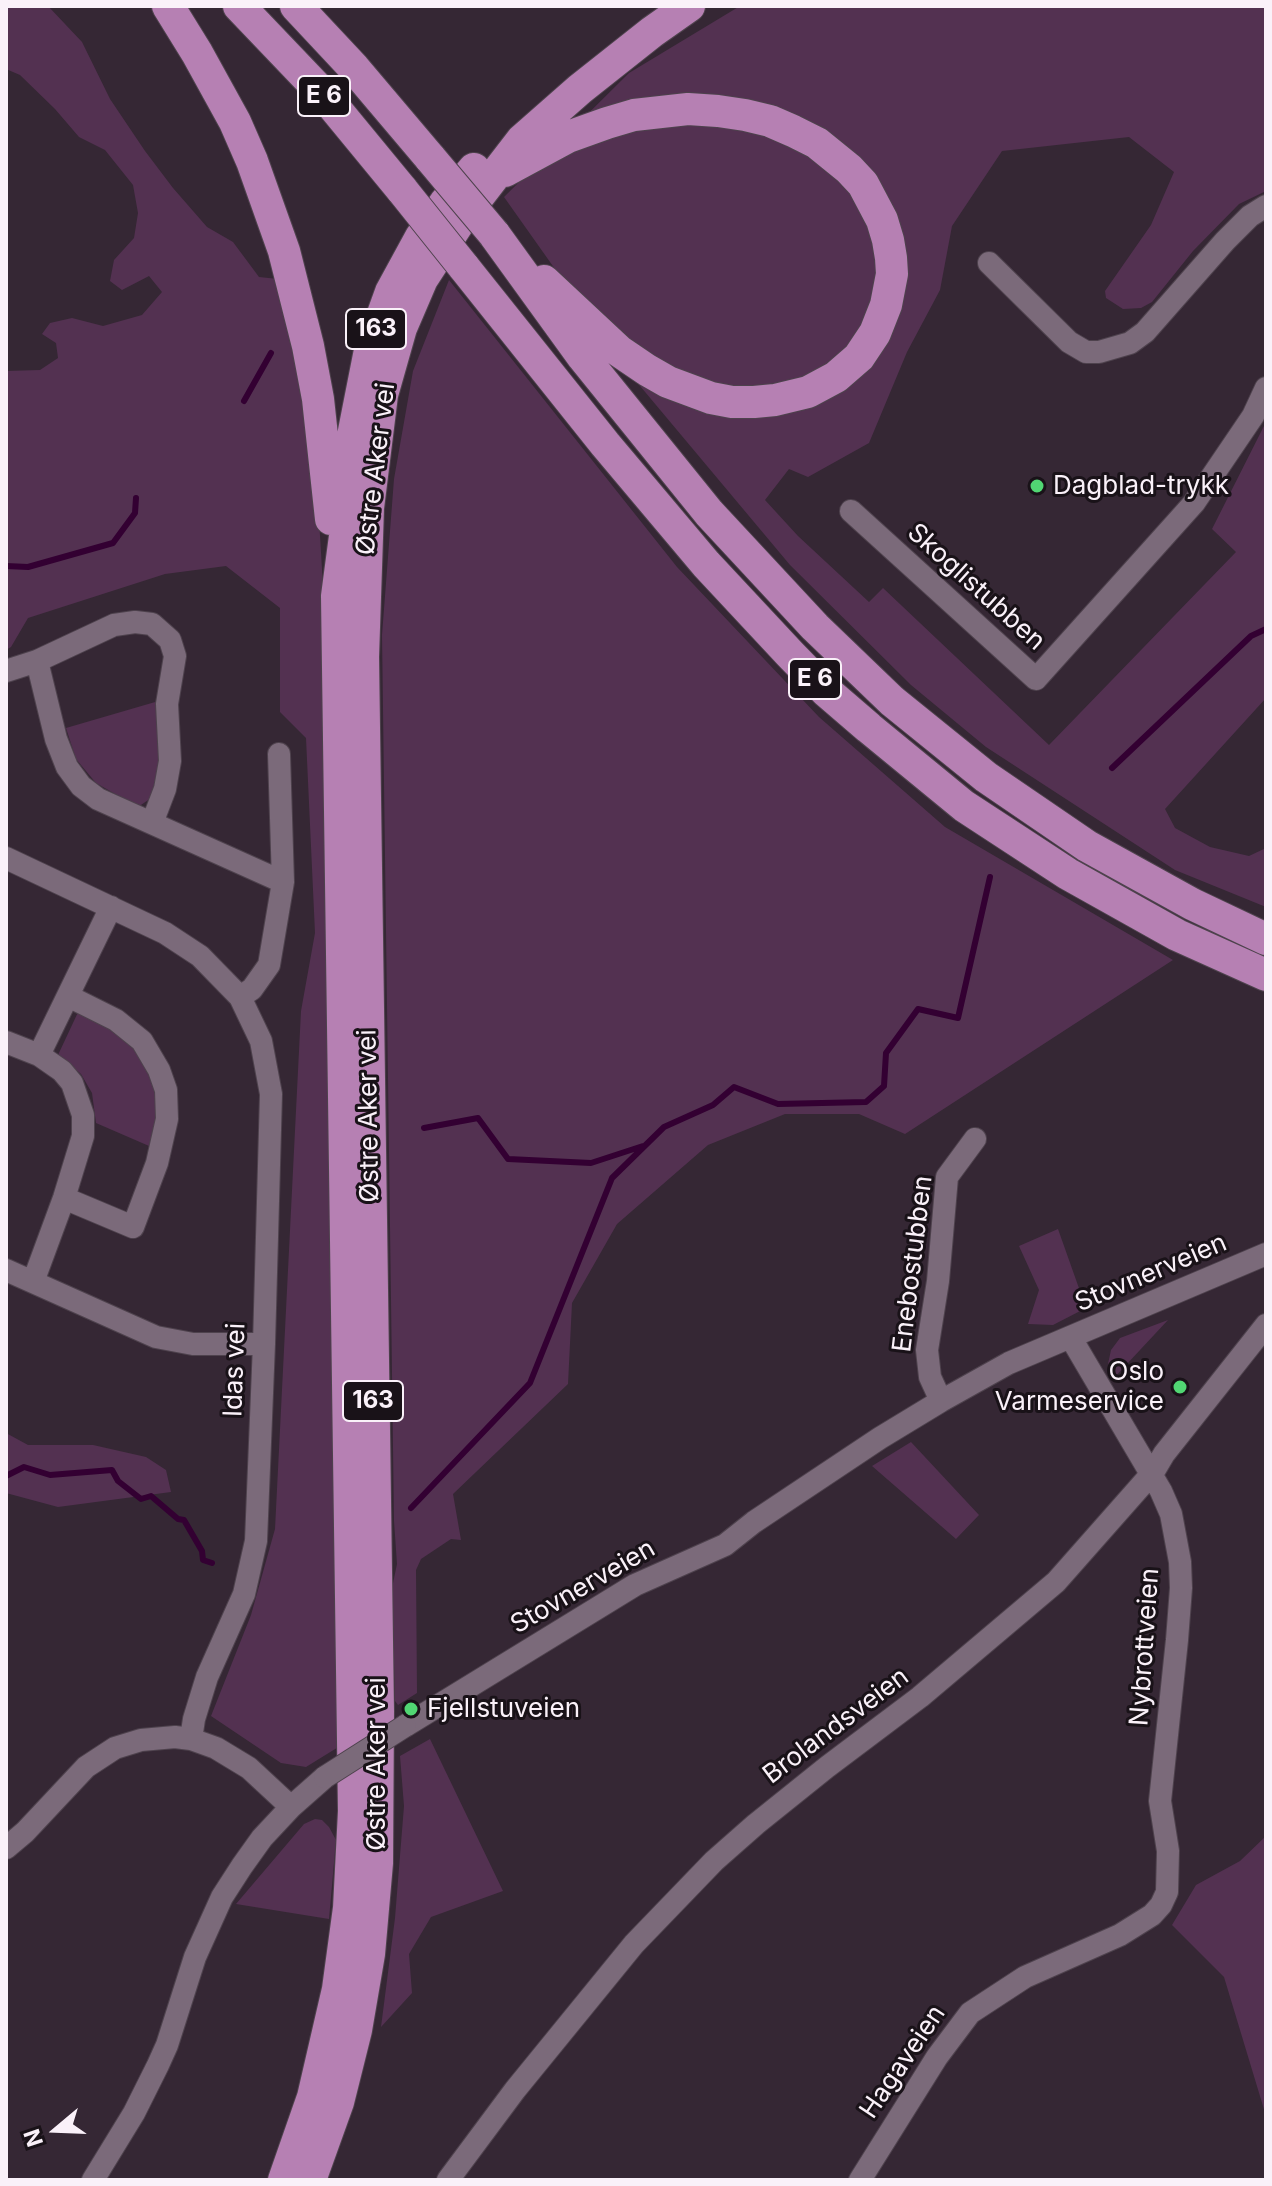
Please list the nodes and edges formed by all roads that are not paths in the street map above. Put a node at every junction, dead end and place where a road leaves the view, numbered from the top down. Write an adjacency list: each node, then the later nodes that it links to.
1 (168, 6): 12 (highway)
2 (239, 6): 21 (highway, E 6, bridge)
3 (296, 6): 8 (highway, E 6, bridge)
4 (658, 6): 12 (highway, Østre Aker vei / 163)
5 (689, 6): 6 (highway, Østre Aker vei / 163)
6 (496, 177): 8 (highway, E 6); 42 (highway, Østre Aker vei / 163)
7 (1266, 206): 9 (street)
8 (497, 238): 20 (highway, E 6)
9 (989, 263)
10 (1266, 388): 11 (street, Skoglistubben)
11 (851, 511)
12 (337, 596): 41 (highway, Østre Aker vei / 163)
13 (37, 661): 14 (street); 16 (street); 16 (street)
14 (6, 671)
15 (279, 754): 18 (street)
16 (152, 823): 18 (street)
17 (6, 858): 19 (street, Idas vei)
18 (283, 882): 23 (street)
19 (111, 907): 22 (street); 23 (street, Idas vei)
20 (1266, 939)
21 (1266, 975)
22 (68, 996): 25 (street); 27 (street)
23 (240, 997): 33 (street, Idas vei)
24 (6, 1042): 25 (street)
25 (39, 1055): 27 (street)
26 (975, 1139): 34 (street, Enebostubben)
27 (64, 1198): 30 (street)
28 (1266, 1254): 32 (street, Stovnerveien)
29 (6, 1270): 30 (street)
30 (33, 1282): 33 (street)
31 (1266, 1325): 35 (street, Brolandsveien)
32 (1071, 1338): 34 (street, Stovnerveien); 35 (street, Nybrottveien)
33 (264, 1344): 36 (street, Idas vei)
34 (941, 1401): 37 (street, Stovnerveien, bridge)
35 (1152, 1473): 39 (street, Nybrottveien); 43 (street, Brolandsveien)
36 (191, 1739): 37 (street); 38 (street)
37 (291, 1807): 40 (street)
38 (6, 1848)
39 (1167, 1892): 44 (street, Hagaveien)
40 (93, 2180)
41 (284, 2180)
42 (310, 2180)
43 (448, 2180)
44 (860, 2180)

